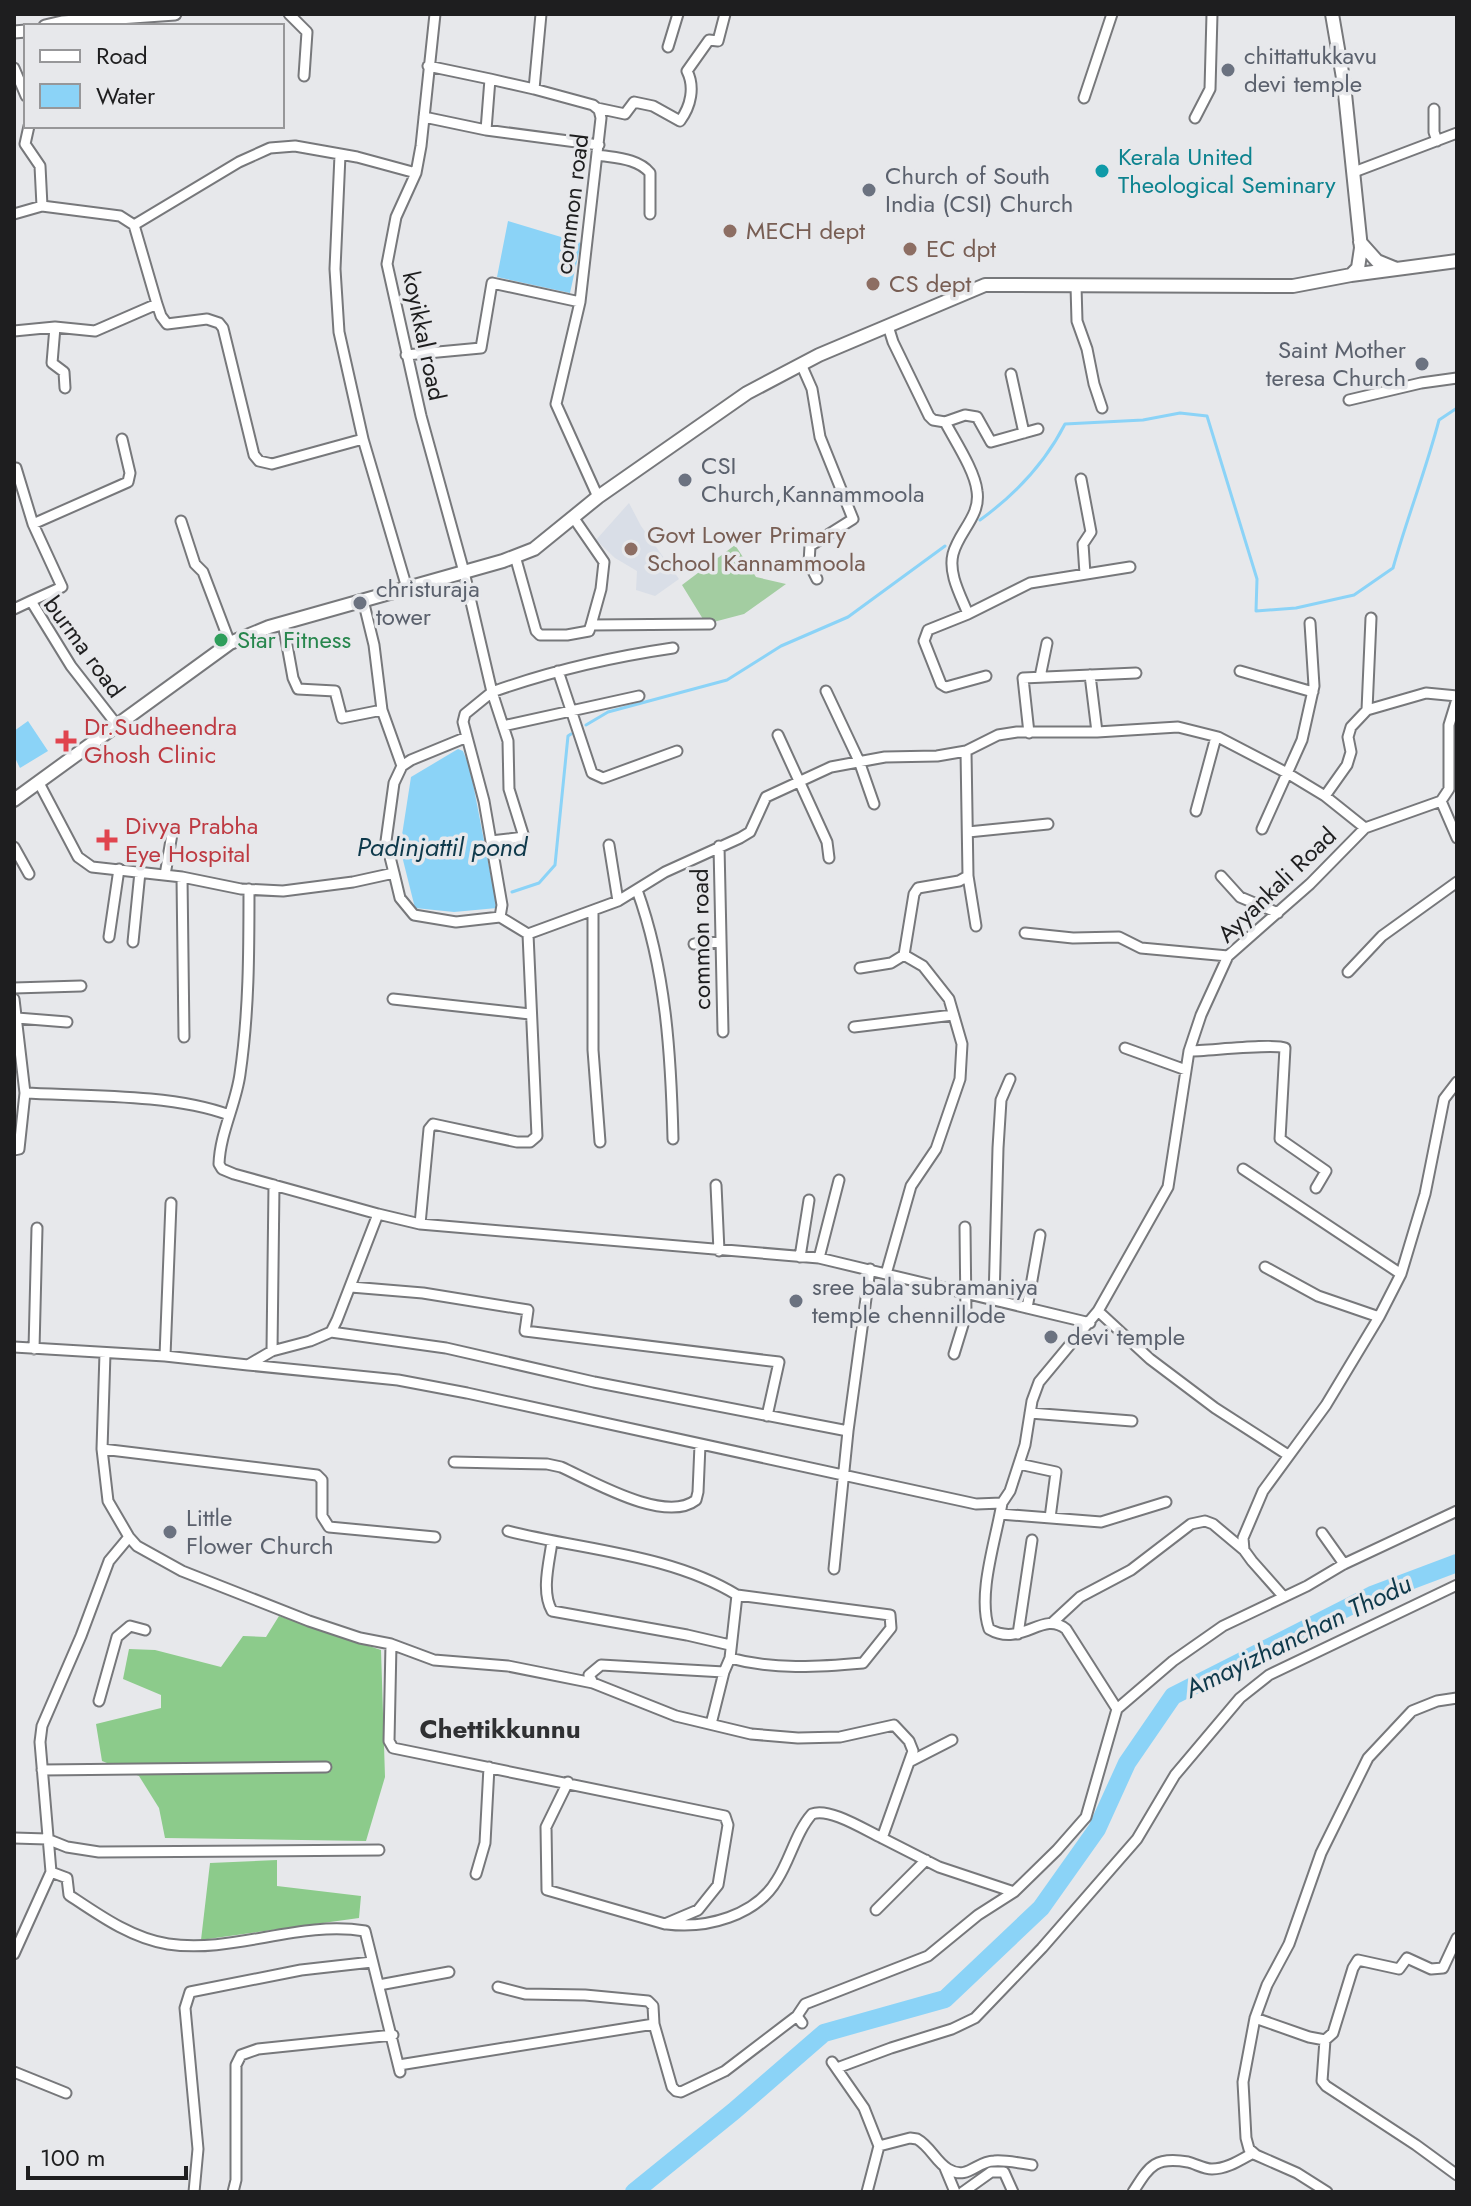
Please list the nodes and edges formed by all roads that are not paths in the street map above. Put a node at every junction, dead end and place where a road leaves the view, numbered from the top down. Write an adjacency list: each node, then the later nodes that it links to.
1 (175, 14): 10 (street)
2 (289, 14): 15 (street)
3 (435, 14): 13 (street, koyikkal road)
4 (541, 14): 17 (street)
5 (678, 14): 12 (street)
6 (725, 14): 20 (street)
7 (1112, 14): 19 (street)
8 (1212, 14): 23 (street)
9 (1332, 14): 30 (main road)
10 (74, 18): 11 (street)
11 (62, 24)
12 (668, 47)
13 (428, 66): 16 (street); 22 (street, koyikkal road)
14 (14, 68): 18 (street)
15 (304, 76)
16 (490, 79): 17 (street, common road); 25 (street)
17 (534, 89): 20 (street, common road)
18 (24, 91)
19 (1084, 98)
20 (597, 108): 28 (street, common road)
21 (1434, 109): 27 (street)
22 (424, 117): 25 (street); 31 (street, koyikkal road)
23 (1195, 118)
24 (29, 128): 32 (street)
25 (486, 130): 28 (street)
26 (1457, 133): 27 (street)
27 (1437, 141): 30 (street)
28 (598, 150): 34 (street); 41 (street, common road)
29 (340, 155): 31 (street); 35 (street); 57 (street)
30 (1354, 172): 36 (main road)
31 (416, 173): 46 (street, koyikkal road)
32 (42, 206): 33 (street); 35 (street)
33 (14, 214)
34 (650, 214)
35 (134, 225): 42 (street)
36 (1360, 242): 38 (main road); 39 (main road)
37 (1457, 261): 38 (main road)
38 (1397, 269): 39 (main road)
39 (1351, 275): 40 (main road)
40 (1076, 286): 43 (main road); 52 (street)
41 (580, 302): 46 (street, common road); 60 (street, common road)
42 (157, 304): 44 (street); 57 (street)
43 (888, 326): 47 (main road); 53 (street)
44 (55, 327): 45 (street); 50 (street)
45 (14, 331)
46 (406, 355): 66 (street, koyikkal road)
47 (801, 364): 60 (main road); 68 (street)
48 (1011, 374): 55 (street)
49 (1457, 378): 51 (street)
50 (65, 388)
51 (1349, 400)
52 (1102, 408)
53 (945, 422): 55 (street); 73 (street)
54 (1038, 429): 55 (street)
55 (1024, 433)
56 (122, 439): 63 (street)
57 (363, 439): 69 (street)
58 (14, 468): 63 (street)
59 (1081, 479): 67 (street)
60 (598, 497): 61 (main road)
61 (573, 517): 64 (main road); 78 (street)
62 (181, 521): 79 (street)
63 (33, 524): 71 (street)
64 (515, 556): 66 (main road); 78 (street)
65 (1130, 567): 67 (street)
66 (464, 572): 69 (main road); 89 (street, koyikkal road)
67 (1085, 574): 73 (street)
68 (817, 579)
69 (407, 588): 70 (main road)
70 (363, 600): 75 (main road); 93 (street)
71 (31, 601): 72 (street, burma road); 96 (street, burma road)
72 (14, 609)
73 (968, 614): 86 (street)
74 (1371, 618): 95 (street)
75 (283, 623): 79 (main road); 93 (street)
76 (1310, 623): 90 (street)
77 (710, 624): 78 (street)
78 (591, 625)
79 (230, 643): 96 (main road)
80 (1047, 643): 87 (street)
81 (673, 648): 82 (street)
82 (558, 671): 89 (street); 94 (street)
83 (1240, 671): 90 (street)
84 (1136, 673): 85 (street)
85 (1090, 675): 87 (street); 98 (street)
86 (986, 676)
87 (1040, 677): 99 (street)
88 (826, 691): 105 (street)
89 (492, 692): 97 (street, koyikkal road); 101 (street)
90 (1313, 692): 107 (street)
91 (639, 696): 94 (street)
92 (1457, 698): 95 (street); 112 (street)
93 (382, 710): 106 (street)
94 (571, 710): 97 (street); 103 (street)
95 (1367, 710): 110 (street)
96 (117, 725): 109 (main road)
97 (503, 726): 121 (street, koyikkal road)
98 (1097, 732): 99 (street); 102 (street)
99 (1029, 733): 104 (street)
100 (778, 735): 108 (street)
101 (467, 737): 106 (street); 121 (street)
102 (1216, 737): 107 (street); 114 (street)
103 (677, 751)
104 (966, 751): 105 (street); 119 (street)
105 (859, 761): 108 (street); 113 (street)
106 (402, 766): 128 (street)
107 (1287, 773): 110 (street); 118 (street)
108 (800, 781): 123 (street); 125 (street)
109 (39, 783): 111 (main road); 126 (street)
110 (1325, 796): 117 (street)
111 (14, 800)
112 (1441, 801): 117 (street, Ayyankali Road); 120 (street)
113 (874, 804)
114 (1196, 811)
115 (1048, 824): 119 (street)
116 (173, 828): 130 (street)
117 (1365, 828): 139 (street, Ayyankali Road)
118 (1262, 829)
119 (968, 832): 131 (street)
120 (1457, 838)
121 (491, 841): 140 (street)
122 (609, 845): 137 (street)
123 (719, 846): 136 (street); 146 (street, common road)
124 (14, 847): 129 (street)
125 (829, 858)
126 (119, 869): 127 (street); 144 (street)
127 (140, 872): 130 (street); 145 (street)
128 (394, 873): 135 (street); 140 (street)
129 (29, 874)
130 (165, 875): 133 (street)
131 (968, 876): 141 (street); 148 (street)
132 (1221, 876): 139 (street)
133 (182, 877): 135 (street); 162 (street)
134 (1457, 882): 151 (street)
135 (249, 889): 169 (street)
136 (637, 890): 137 (street); 170 (street)
137 (618, 901): 138 (street)
138 (593, 911): 143 (street); 171 (street)
139 (1278, 913): 149 (street, Ayyankali Road)
140 (500, 917): 143 (street)
141 (976, 926)
142 (1025, 933): 149 (street)
143 (528, 934): 156 (street)
144 (109, 937)
145 (133, 942)
146 (721, 942): 147 (street); 161 (street, common road)
147 (694, 944)
148 (904, 955): 150 (street); 157 (street)
149 (1228, 956): 164 (street, Ayyankali Road)
150 (860, 968)
151 (1348, 972)
152 (81, 986): 153 (street)
153 (14, 988)
154 (14, 999): 158 (street)
155 (393, 999): 156 (street)
156 (530, 1014): 181 (street)
157 (953, 1015): 160 (street); 190 (street)
158 (17, 1018): 159 (street); 168 (street)
159 (67, 1022)
160 (854, 1027)
161 (723, 1032)
162 (184, 1037)
163 (1125, 1048): 165 (street)
164 (1189, 1051): 165 (street, Ayyankali Road); 177 (street)
165 (1186, 1070): 196 (street, Ayyankali Road)
166 (1010, 1079): 194 (street)
167 (1457, 1082): 191 (street)
168 (25, 1093): 169 (street); 172 (street)
169 (229, 1115): 175 (street)
170 (673, 1139)
171 (600, 1142)
172 (14, 1150)
173 (1243, 1169): 191 (street)
174 (839, 1180): 187 (street)
175 (274, 1185): 180 (street); 202 (street)
176 (716, 1185): 185 (street)
177 (1316, 1188)
178 (809, 1200): 186 (street)
179 (171, 1203): 205 (street)
180 (378, 1214): 181 (street); 192 (street)
181 (420, 1224): 185 (street)
182 (965, 1227): 193 (street)
183 (37, 1228): 201 (street)
184 (1040, 1235): 195 (street)
185 (719, 1251): 186 (street)
186 (800, 1257): 187 (street)
187 (819, 1258): 189 (street)
188 (1265, 1267): 197 (street)
189 (870, 1269): 190 (street); 210 (street)
190 (886, 1274): 193 (street)
191 (1401, 1274): 197 (street)
192 (351, 1287): 199 (street); 208 (street)
193 (966, 1294): 194 (street); 204 (street)
194 (994, 1300): 195 (street)
195 (1027, 1308): 198 (street)
196 (1098, 1311): 198 (street, Ayyankali Road); 213 (street)
197 (1379, 1317): 213 (street)
198 (1090, 1323): 207 (street, Ayyankali Road)
199 (331, 1332): 202 (street); 208 (street)
200 (14, 1347): 201 (street)
201 (34, 1349): 203 (street)
202 (272, 1351): 206 (street)
203 (105, 1353): 205 (street); 212 (street)
204 (954, 1354)
205 (165, 1356): 206 (street)
206 (248, 1365): 211 (street)
207 (1030, 1413): 209 (street); 215 (street, Ayyankali Road)
208 (767, 1416): 210 (street)
209 (1132, 1421)
210 (848, 1431): 216 (street)
211 (700, 1445): 214 (street); 216 (street)
212 (102, 1449): 224 (street); 225 (street)
213 (1288, 1455): 228 (street)
214 (454, 1462)
215 (1019, 1464): 218 (street, Ayyankali Road); 221 (street)
216 (845, 1475): 218 (street); 230 (street)
217 (1166, 1502): 221 (street)
218 (1002, 1503): 220 (street, Ayyankali Road)
219 (1457, 1511): 229 (street)
220 (1000, 1514): 221 (street); 236 (street, Ayyankali Road)
221 (1050, 1518)
222 (508, 1531): 227 (street)
223 (1322, 1533): 229 (street)
224 (129, 1537): 237 (street); 250 (street)
225 (435, 1537)
226 (1032, 1540): 236 (street)
227 (552, 1542): 232 (street); 238 (street)
228 (1244, 1550): 233 (street); 234 (street)
229 (1344, 1564): 233 (street)
230 (834, 1569)
231 (1457, 1585): 274 (street)
232 (737, 1595): 238 (street); 239 (street)
233 (1283, 1596): 244 (street)
234 (1053, 1622): 236 (street); 244 (street)
235 (145, 1630): 243 (street)
236 (1018, 1634)
237 (391, 1644): 241 (street); 249 (street)
238 (730, 1645): 239 (street)
239 (730, 1658): 240 (street)
240 (724, 1672): 241 (street); 245 (street)
241 (593, 1683): 245 (street)
242 (1457, 1698): 268 (street)
243 (99, 1701)
244 (1117, 1709): 259 (street)
245 (711, 1724): 247 (street)
246 (952, 1740): 247 (street)
247 (911, 1761): 253 (street)
248 (326, 1767): 250 (street)
249 (489, 1767): 251 (street); 258 (street)
250 (42, 1770): 254 (street)
251 (568, 1782): 261 (street); 261 (street)
252 (14, 1838): 254 (street)
253 (882, 1838): 256 (street); 261 (street)
254 (47, 1839): 255 (street); 257 (street)
255 (379, 1850)
256 (926, 1860): 259 (street); 260 (street)
257 (51, 1872): 263 (street); 264 (street)
258 (476, 1874)
259 (1014, 1892): 269 (street)
260 (876, 1910)
261 (665, 1924)
262 (1457, 1938): 271 (street)
263 (14, 1954)
264 (372, 1962): 266 (street); 279 (street)
265 (449, 1972): 266 (street)
266 (379, 1985): 270 (street)
267 (498, 1987): 269 (street)
268 (1255, 2018): 271 (street); 275 (street)
269 (654, 2024): 270 (street)
270 (393, 2035): 280 (street)
271 (1325, 2040): 278 (street)
272 (14, 2072): 273 (street)
273 (66, 2093)
274 (879, 2146): 277 (street); 281 (street)
275 (1253, 2153): 285 (street); 286 (street)
276 (1032, 2165): 277 (street)
277 (945, 2168): 282 (street)
278 (1457, 2175)
279 (194, 2192)
280 (233, 2192)
281 (867, 2192)
282 (955, 2192)
283 (963, 2192): 284 (street)
284 (1013, 2192)
285 (1133, 2192)
286 (1327, 2192)

